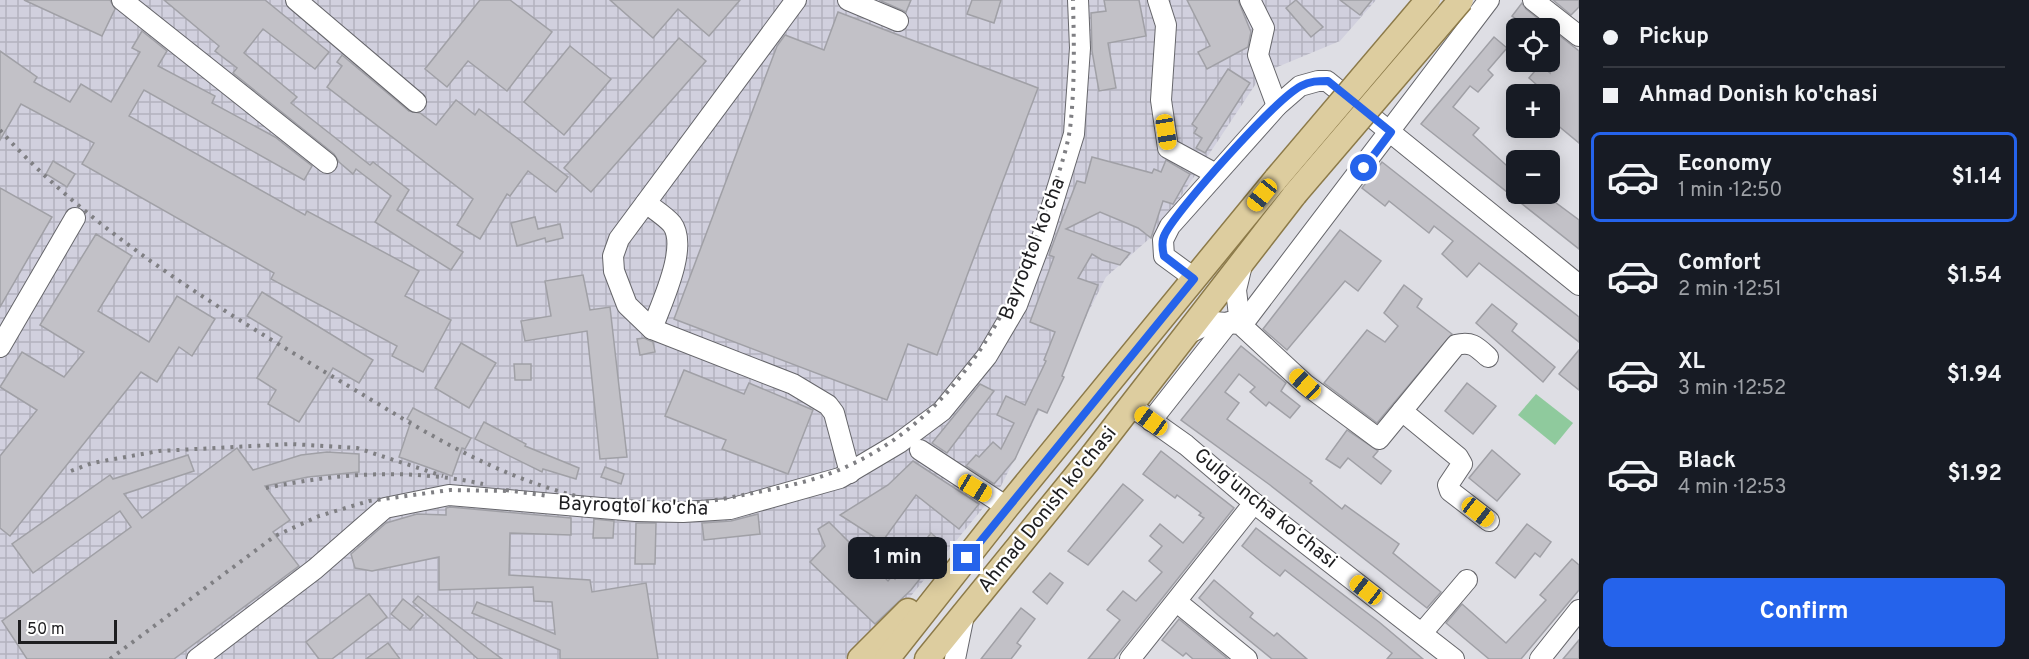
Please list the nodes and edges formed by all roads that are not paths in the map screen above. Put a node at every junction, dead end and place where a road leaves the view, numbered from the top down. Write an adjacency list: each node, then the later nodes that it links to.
1 (122, 0): 17 (street)
2 (296, 0): 14 (street)
3 (796, 0): 19 (street)
4 (848, 0): 12 (street)
5 (1078, 0): 33 (street, Bayroqtol ko'cha)
6 (1158, 0): 18 (street)
7 (1250, 0): 15 (street)
8 (1428, 0): 22 (main road, Ahmad Donish ko'chasi, bridge)
9 (1461, 0): 21 (main road, Ahmad Donish ko'chasi, bridge)
10 (1490, 0): 16 (street)
11 (1533, 0): 13 (street)
12 (898, 21)
13 (1579, 36)
14 (416, 102)
15 (1277, 106): 16 (street); 18 (street)
16 (1391, 132): 23 (street); 24 (street)
17 (327, 164)
18 (1214, 173): 22 (street)
19 (646, 203): 25 (street); 25 (street)
20 (75, 218): 27 (street)
21 (1243, 261): 24 (street); 26 (main road, Ahmad Donish ko'chasi)
22 (1194, 279): 35 (main road, Ahmad Donish ko'chasi)
23 (1579, 285)
24 (1237, 324): 26 (street); 30 (street); 31 (street)
25 (652, 329): 33 (street)
26 (1187, 334): 29 (main road, Ahmad Donish ko'chasi)
27 (0, 347)
28 (1488, 357): 30 (street)
29 (1131, 406): 31 (street, Gulgʻuncha koʻchasi); 40 (main road, Ahmad Donish ko'chasi)
30 (1402, 411): 36 (street)
31 (1151, 421): 34 (street, Gulgʻuncha koʻchasi)
32 (920, 450): 35 (street)
33 (850, 473): 42 (street, Bayroqtol ko'cha)
34 (1254, 503): 38 (street); 41 (street, Gulgʻuncha koʻchasi)
35 (1007, 507): 43 (main road); 44 (main road, Ahmad Donish ko'chasi)
36 (1489, 521)
37 (1467, 580): 41 (street)
38 (1177, 602): 48 (street); 49 (street)
39 (1579, 610): 51 (street)
40 (959, 622): 45 (main road, Ahmad Donish ko'chasi); 46 (street, Ahmad Donish ko'chasi); 47 (street)
41 (1422, 633): 50 (street, Gulgʻuncha koʻchasi)
42 (197, 659)
43 (860, 659)
44 (887, 659)
45 (927, 659)
46 (935, 659)
47 (955, 659)
48 (1130, 659)
49 (1247, 659)
50 (1454, 659)
51 (1540, 659)

